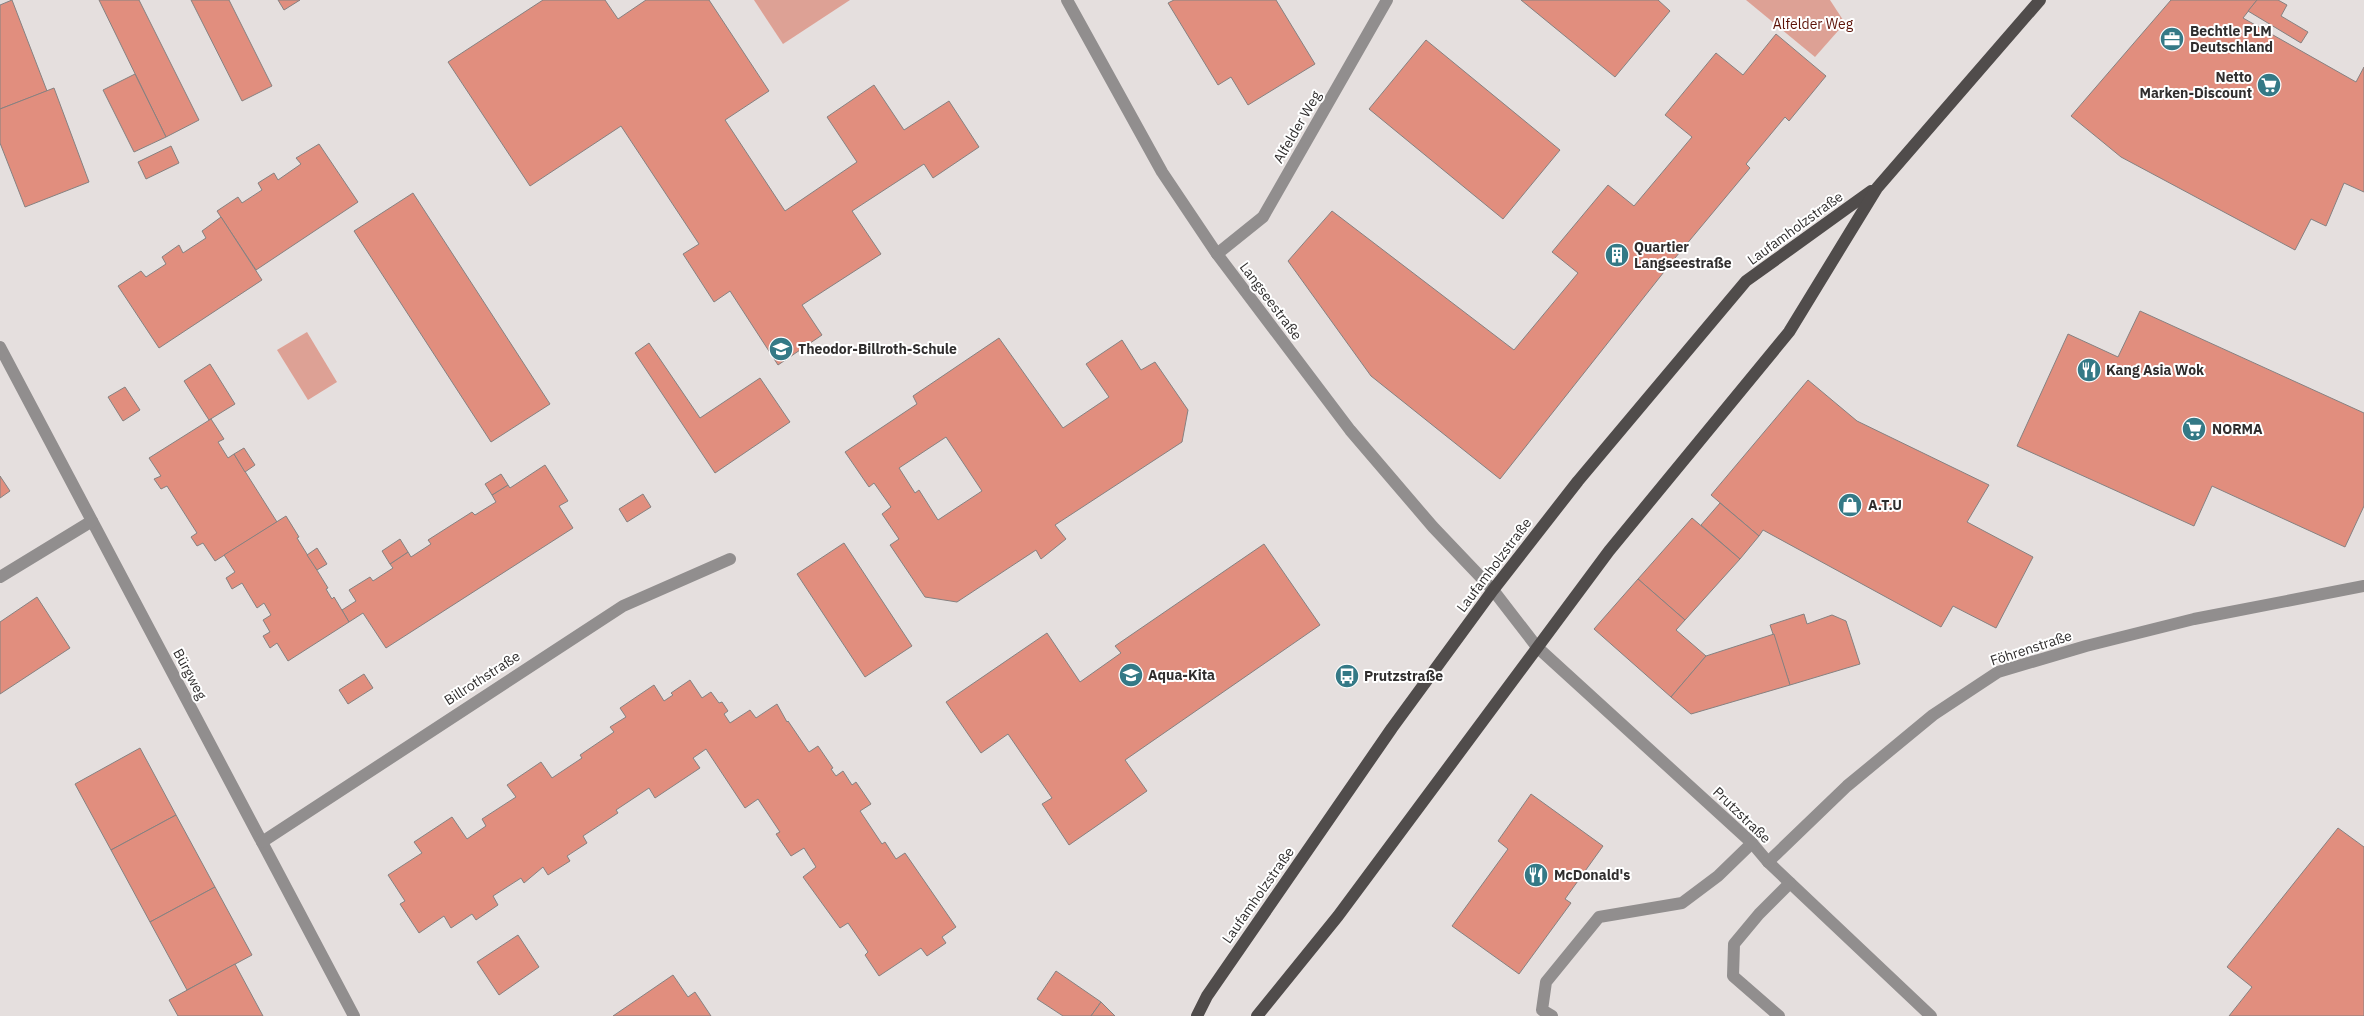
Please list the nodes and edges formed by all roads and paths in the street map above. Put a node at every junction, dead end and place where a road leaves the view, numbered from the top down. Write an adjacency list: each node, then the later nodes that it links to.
1 (1067, 0): 5 (street, Langseestraße)
2 (1387, 0): 5 (street, Alfelder Weg)
3 (2040, 0): 4 (main road, Laufamholzstraße)
4 (1877, 188): 11 (main road, Laufamholzstraße); 12 (main road, Laufamholzstraße)
5 (1217, 254): 11 (street, Langseestraße)
6 (0, 346): 7 (street, Bürgweg)
7 (92, 521): 9 (street); 13 (street, Bürgweg)
8 (730, 559): 13 (street, Billrothstraße)
9 (0, 577)
10 (2364, 586): 15 (street, Föhrenstraße)
11 (1493, 590): 12 (street, Prutzstraße); 18 (main road, Laufamholzstraße)
12 (1537, 647): 14 (street, Prutzstraße); 19 (main road, Laufamholzstraße)
13 (262, 842): 17 (street, Bürgweg)
14 (1752, 843): 15 (street, Prutzstraße); 20 (street)
15 (1768, 862): 16 (street, Prutzstraße)
16 (1790, 883): 21 (street); 22 (street, Prutzstraße)
17 (354, 1016)
18 (1197, 1016)
19 (1258, 1016)
20 (1552, 1016)
21 (1778, 1016)
22 (1931, 1016)

